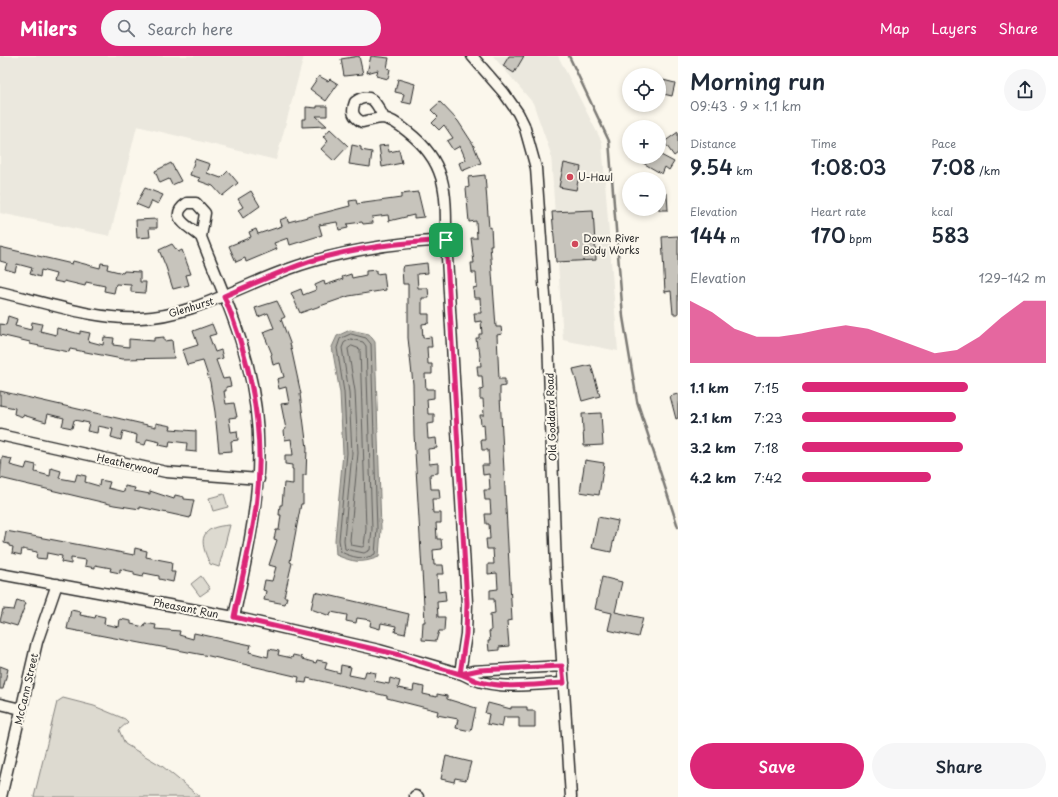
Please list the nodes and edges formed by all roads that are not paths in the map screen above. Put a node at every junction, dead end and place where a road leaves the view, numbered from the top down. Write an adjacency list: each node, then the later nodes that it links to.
1 (472, 56): 12 (street, Old Goddard Road)
2 (384, 118): 4 (street)
3 (200, 237): 6 (street)
4 (446, 240): 6 (street, Glenhurst); 14 (street)
5 (0, 292): 6 (street, Glenhurst)
6 (224, 296): 8 (street)
7 (0, 435): 8 (street, Heatherwood)
8 (259, 479): 11 (street)
9 (0, 574): 10 (street, Pheasant Run)
10 (57, 584): 11 (street, Pheasant Run); 18 (street, McCann Street)
11 (234, 617): 14 (street, Pheasant Run)
12 (562, 666): 13 (street, Pheasant Run); 15 (street, Old Goddard Road)
13 (517, 669): 14 (street, Pheasant Run); 16 (street)
14 (461, 674): 16 (street, Pheasant Run)
15 (564, 683): 16 (street, Pheasant Run); 20 (street, Old Goddard Road)
16 (518, 686)
17 (0, 704): 18 (street)
18 (21, 710): 19 (street, McCann Street)
19 (1, 797)
20 (571, 797)

